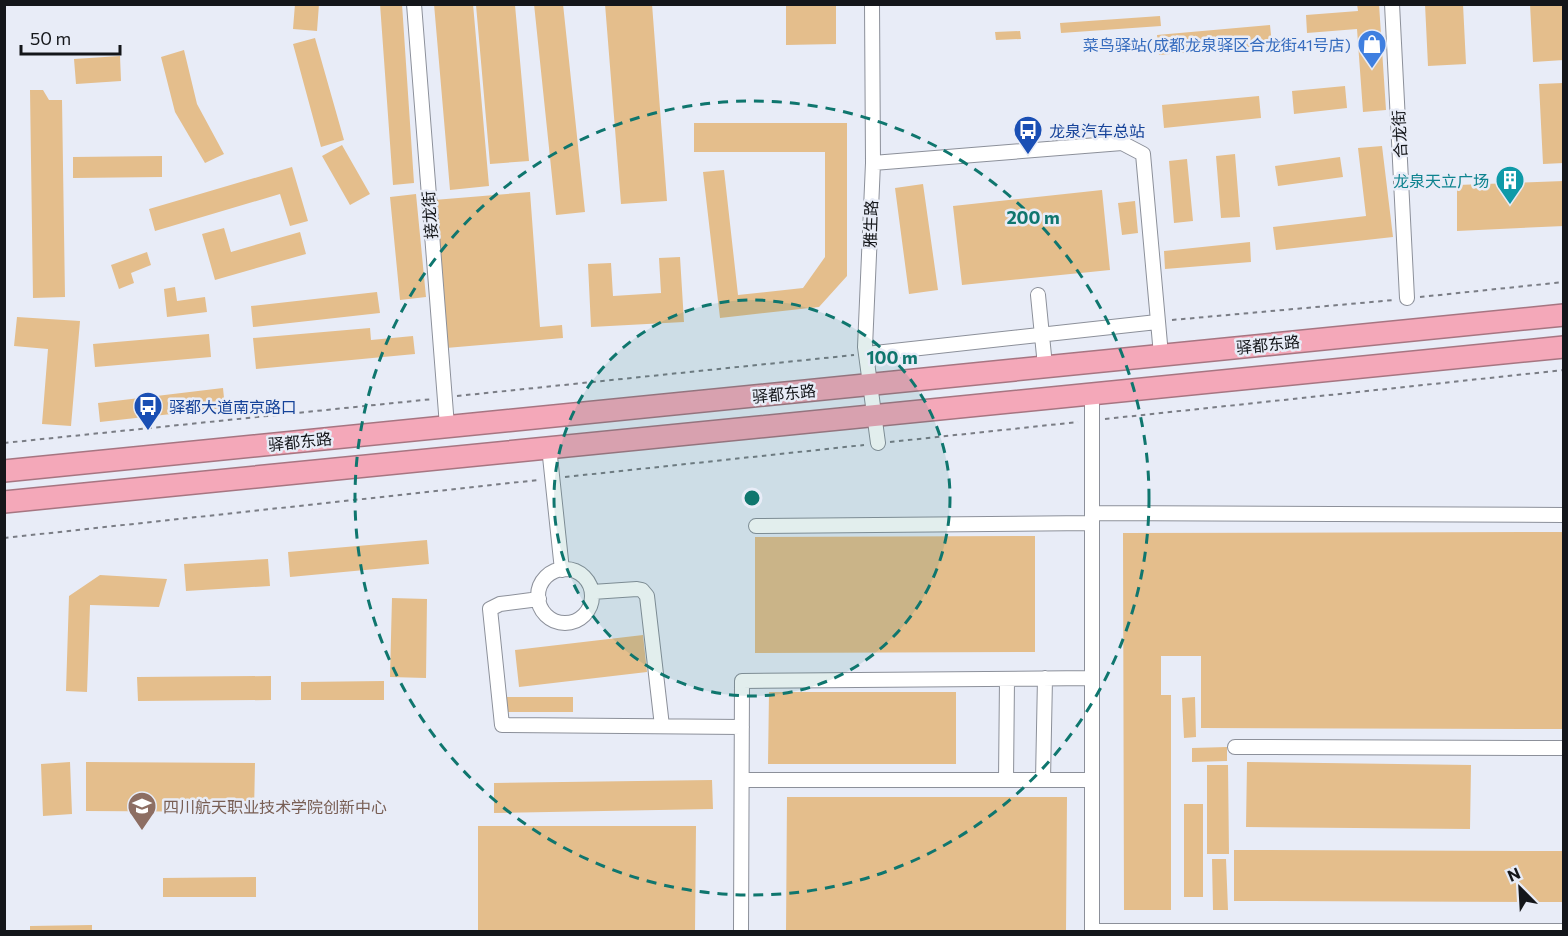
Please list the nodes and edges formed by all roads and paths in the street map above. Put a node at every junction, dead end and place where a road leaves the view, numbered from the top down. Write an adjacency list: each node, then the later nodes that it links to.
1 (414, 4): 20 (street, 接龙街)
2 (872, 4): 4 (street, 雅生路)
3 (1392, 4): 7 (street, 合龙街)
4 (873, 163): 9 (street); 12 (street, 雅生路)
5 (1563, 282): 7 (path)
6 (1038, 296): 10 (street)
7 (1407, 298): 9 (path)
8 (1563, 315): 13 (highway, 驿都东路)
9 (1157, 322): 10 (street); 13 (street)
10 (1041, 335): 12 (street); 14 (street)
11 (1563, 347): 17 (highway, 驿都东路)
12 (866, 354): 16 (street, 雅生路)
13 (1161, 355): 14 (highway, 驿都东路)
14 (1045, 366): 16 (highway, 驿都东路)
15 (1563, 370): 19 (path)
16 (869, 385): 18 (street, 雅生路); 20 (highway, 驿都东路)
17 (1092, 394): 18 (highway, 驿都东路); 19 (street)
18 (873, 415): 21 (street, 雅生路); 22 (highway, 驿都东路)
19 (1092, 420): 21 (path); 27 (street)
20 (447, 426): 23 (highway, 驿都东路)
21 (878, 443): 24 (path)
22 (549, 447): 24 (street); 25 (highway, 驿都东路)
23 (4, 471)
24 (552, 478): 29 (path); 30 (street)
25 (4, 502)
26 (1563, 515): 27 (street)
27 (1092, 518): 28 (street); 34 (street)
28 (756, 526)
29 (4, 538)
30 (562, 570): 31 (street); 32 (street)
31 (592, 592): 32 (street); 36 (street)
32 (539, 598): 36 (street)
33 (1045, 678): 34 (street); 35 (street); 42 (street)
34 (1092, 678): 43 (street)
35 (1007, 679): 37 (street); 41 (street)
36 (662, 726): 37 (street)
37 (742, 727): 40 (street)
38 (1235, 747): 39 (street)
39 (1563, 748)
40 (742, 780): 41 (street); 47 (street)
41 (1006, 780): 42 (street)
42 (1043, 780): 43 (street)
43 (1092, 780): 44 (street)
44 (1092, 931): 45 (street)
45 (1220, 931): 46 (street)
46 (1563, 931)
47 (741, 932)

